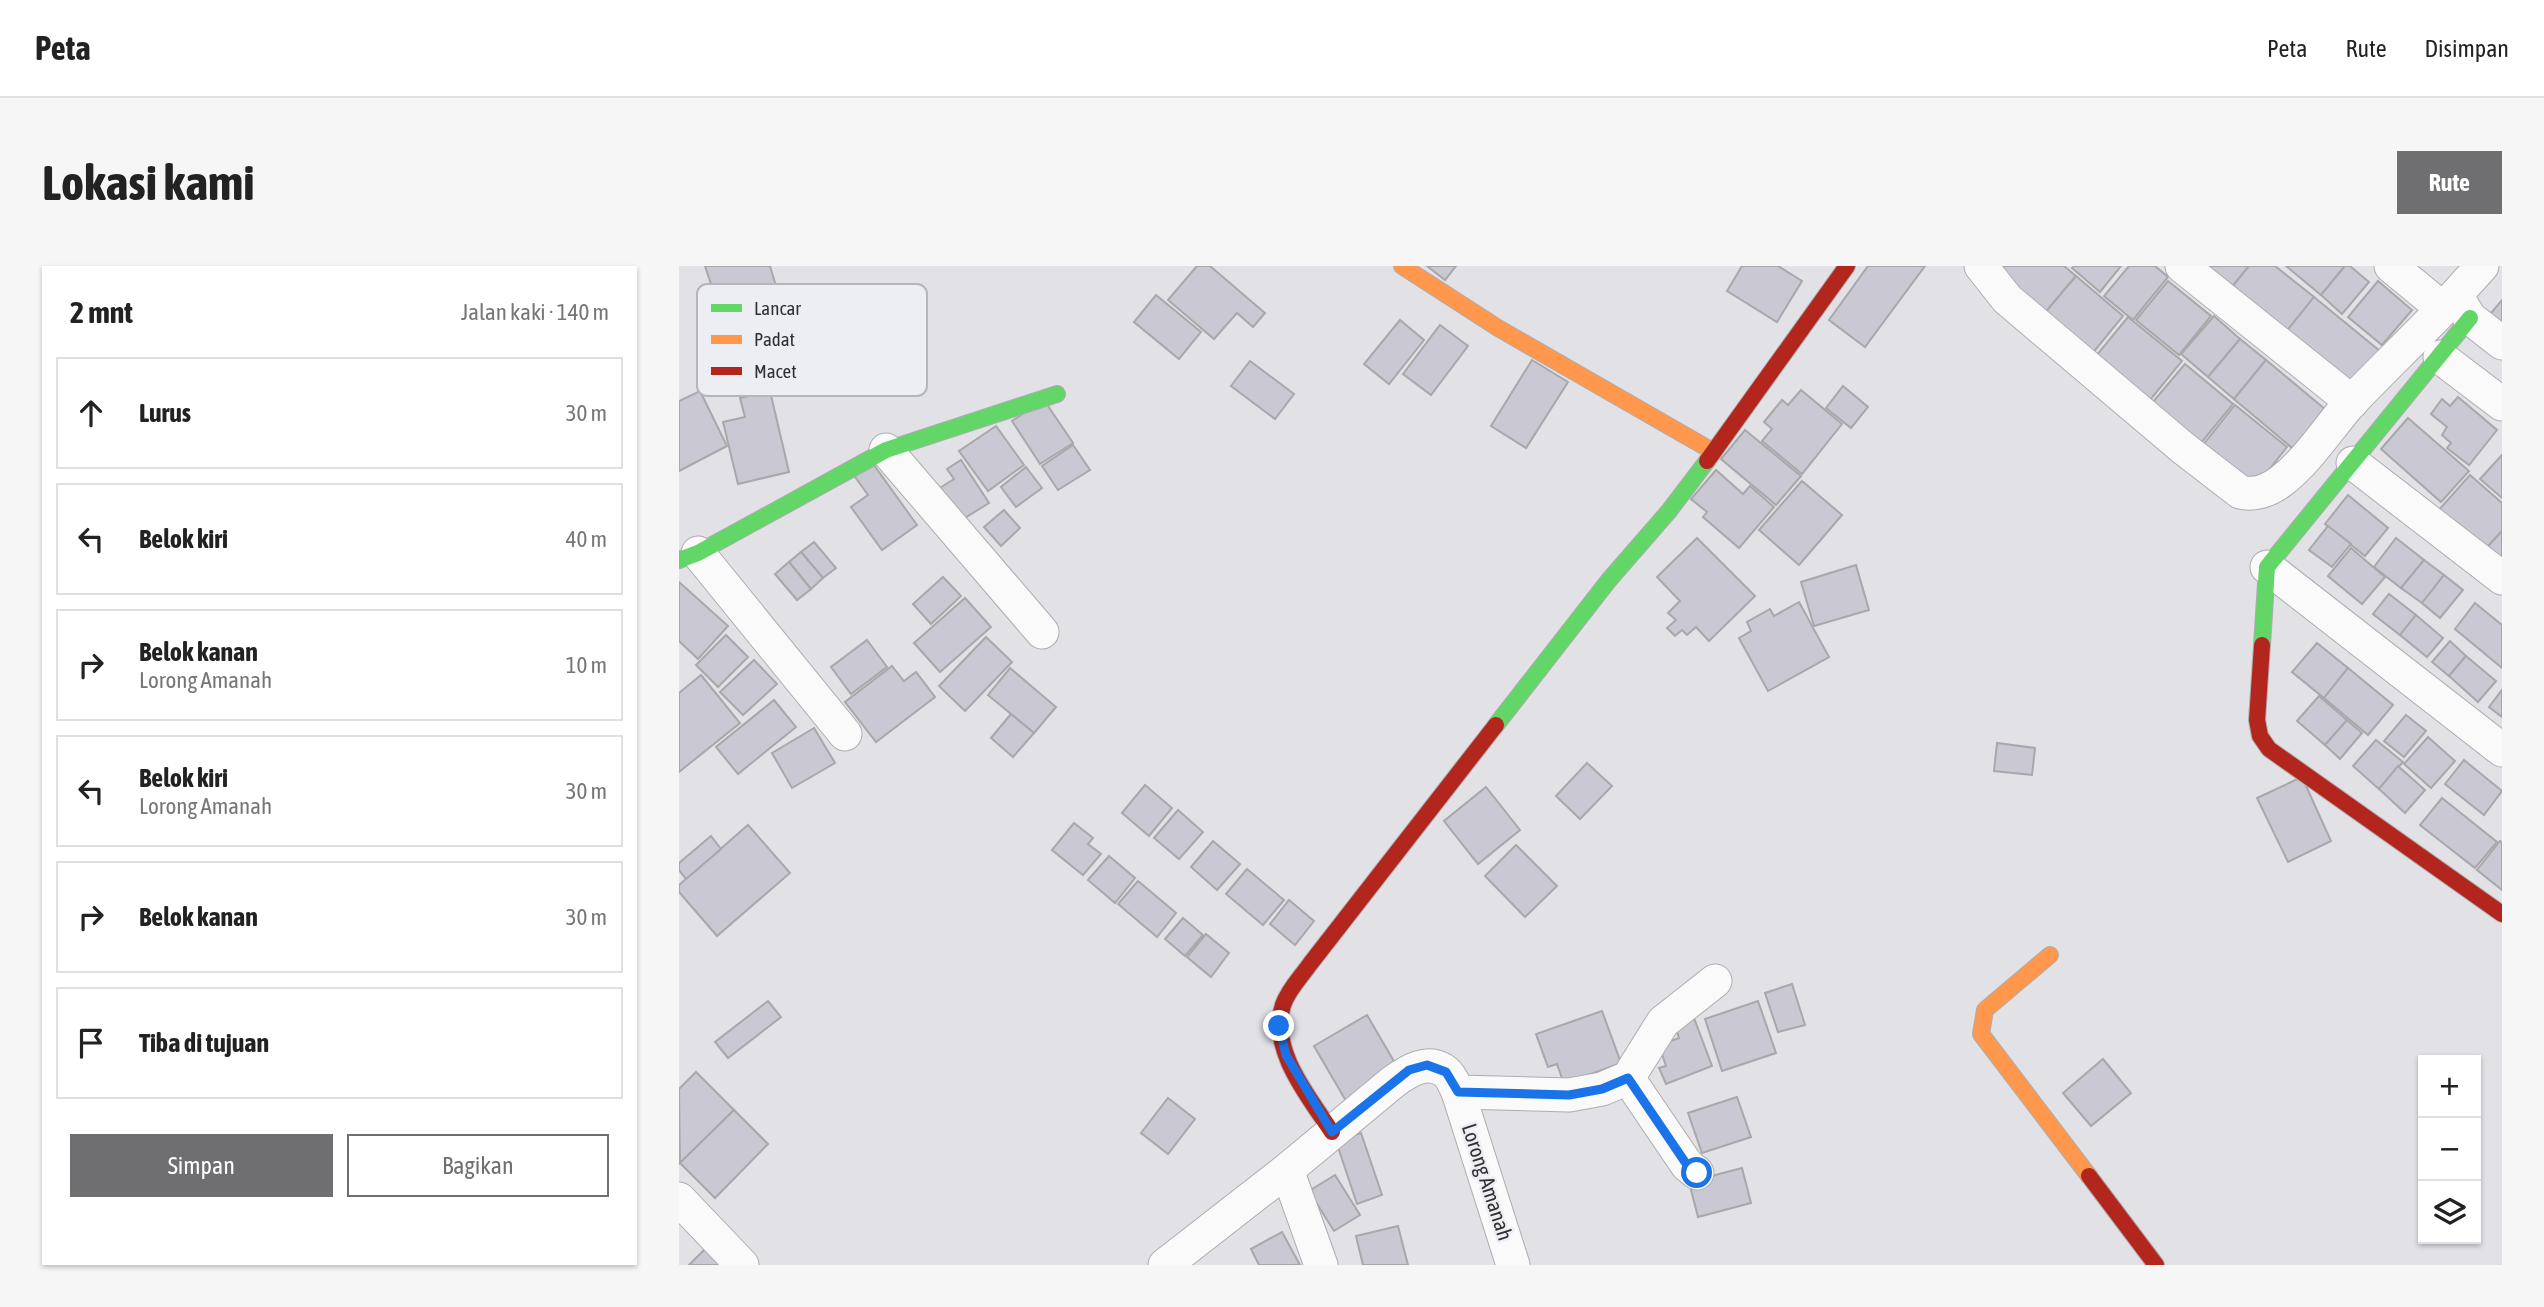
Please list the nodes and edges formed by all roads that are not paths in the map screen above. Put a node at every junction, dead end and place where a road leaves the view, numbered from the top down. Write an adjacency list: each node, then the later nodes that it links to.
1 (1402, 266): 14 (street)
2 (1847, 266): 14 (street)
3 (1980, 266): 11 (street)
4 (2182, 266): 11 (street)
5 (2391, 266): 7 (street)
6 (2482, 266): 7 (street)
7 (2457, 308): 8 (street); 9 (street); 11 (street)
8 (2502, 343)
9 (2440, 356): 12 (street); 15 (street)
10 (1057, 394): 13 (street)
11 (2351, 402)
12 (2502, 404)
13 (886, 450): 16 (street); 19 (street)
14 (1714, 452): 27 (street)
15 (2353, 463): 17 (street); 18 (street)
16 (688, 557): 20 (street)
17 (2267, 567): 21 (street); 22 (street)
18 (2502, 578)
19 (1042, 632)
20 (845, 734)
21 (2502, 750)
22 (2502, 914)
23 (2050, 955): 35 (street)
24 (1715, 981): 25 (street)
25 (1628, 1078): 26 (street); 29 (street)
26 (1458, 1092): 27 (street, Lorong Amanah); 34 (street, Lorong Amanah)
27 (1332, 1132): 28 (street, Lorong Amanah)
28 (1287, 1170): 32 (street, Lorong Amanah); 33 (street)
29 (1697, 1173)
30 (679, 1199): 31 (street)
31 (742, 1265)
32 (1165, 1265)
33 (1321, 1265)
34 (1513, 1265)
35 (2156, 1265)

